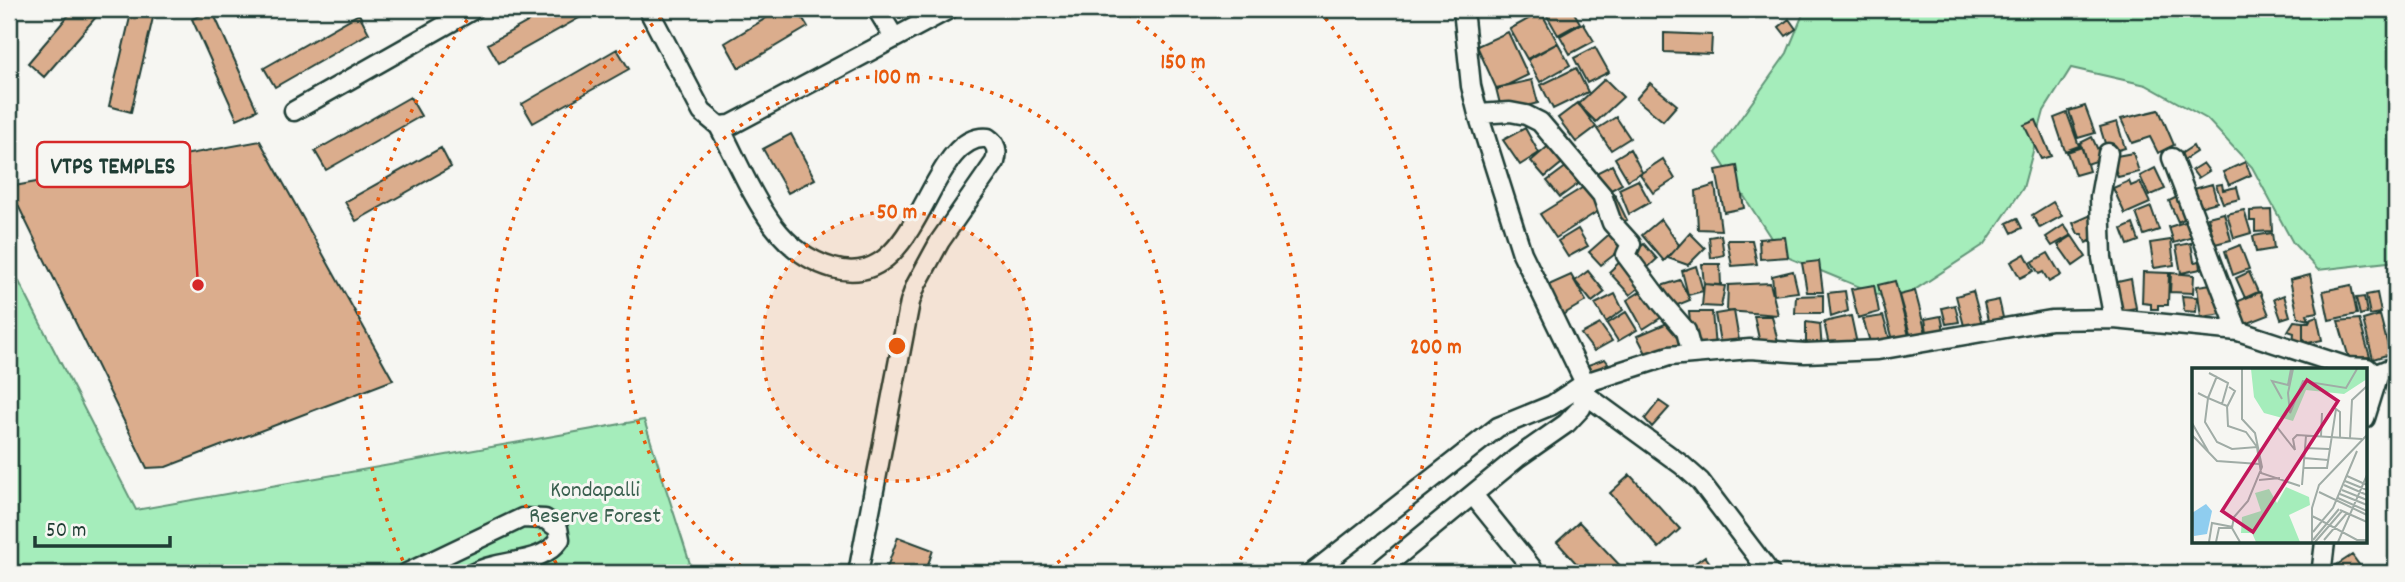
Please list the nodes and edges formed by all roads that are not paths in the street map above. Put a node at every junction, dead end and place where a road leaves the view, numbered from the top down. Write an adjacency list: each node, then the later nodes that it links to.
1 (474, 9): 7 (street)
2 (648, 9): 9 (street)
3 (877, 9): 6 (street)
4 (949, 9): 6 (street)
5 (1463, 9): 8 (street)
6 (894, 37): 9 (street)
7 (294, 111)
8 (1478, 114): 14 (street); 17 (street)
9 (719, 126): 21 (street)
10 (2108, 153): 12 (street)
11 (2172, 158): 13 (street)
12 (2114, 319): 13 (street); 14 (street)
13 (2238, 331): 16 (street)
14 (1692, 354): 17 (street)
15 (2396, 366): 16 (street)
16 (2379, 373): 18 (street)
17 (1586, 389): 19 (street); 24 (street); 27 (street)
18 (2366, 415)
19 (1473, 495): 25 (street); 26 (street)
20 (2325, 544): 28 (street)
21 (859, 568)
22 (407, 573): 23 (street)
23 (474, 573)
24 (1312, 573)
25 (1377, 573)
26 (1536, 573)
27 (1770, 573)
28 (2325, 573)

